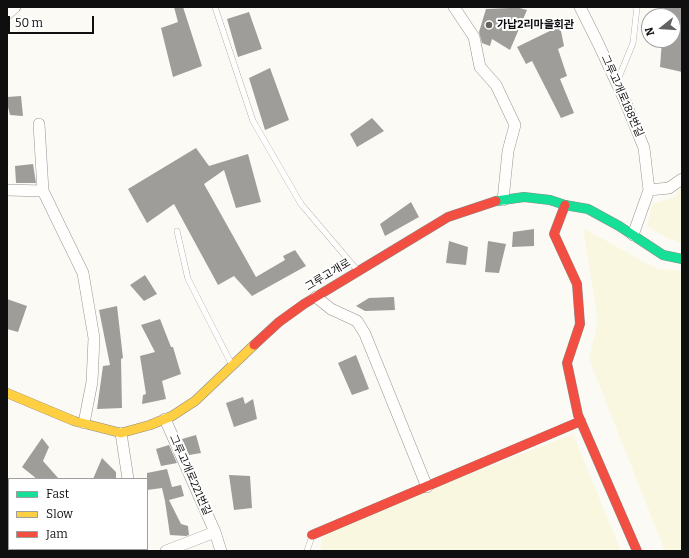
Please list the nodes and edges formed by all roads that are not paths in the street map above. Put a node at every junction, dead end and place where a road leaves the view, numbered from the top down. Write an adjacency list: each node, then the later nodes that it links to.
1 (15, 7): 6 (street)
2 (215, 7): 18 (lane)
3 (454, 7): 13 (street)
4 (580, 7): 7 (street, 그루고개로188번길)
5 (637, 7): 7 (lane)
6 (7, 14)
7 (616, 83): 11 (street, 그루고개로188번길)
8 (39, 124): 12 (street)
9 (682, 179): 11 (street)
10 (7, 190): 12 (street)
11 (649, 190): 16 (street, 그루고개로188번길)
12 (43, 191): 24 (street)
13 (503, 200): 14 (street, 그루고개로); 18 (street, 그루고개로)
14 (565, 205): 16 (street, 그루고개로); 23 (street)
15 (176, 231): 20 (lane)
16 (633, 234): 17 (street, 그루고개로)
17 (682, 259)
18 (358, 271): 19 (street, 그루고개로)
19 (316, 297): 20 (street, 그루고개로); 27 (street)
20 (232, 365): 22 (street, 그루고개로)
21 (7, 393): 24 (street, 그루고개로)
22 (165, 418): 25 (street, 그루고개로); 28 (street, 그루고개로221번길)
23 (581, 421): 27 (street); 33 (street)
24 (84, 424): 25 (street, 그루고개로)
25 (121, 433): 26 (street)
26 (128, 478)
27 (427, 487): 29 (street)
28 (215, 532): 30 (street); 31 (street, 그루고개로221번길)
29 (312, 535): 32 (lane)
30 (166, 551)
31 (221, 551)
32 (307, 551)
33 (637, 551)

